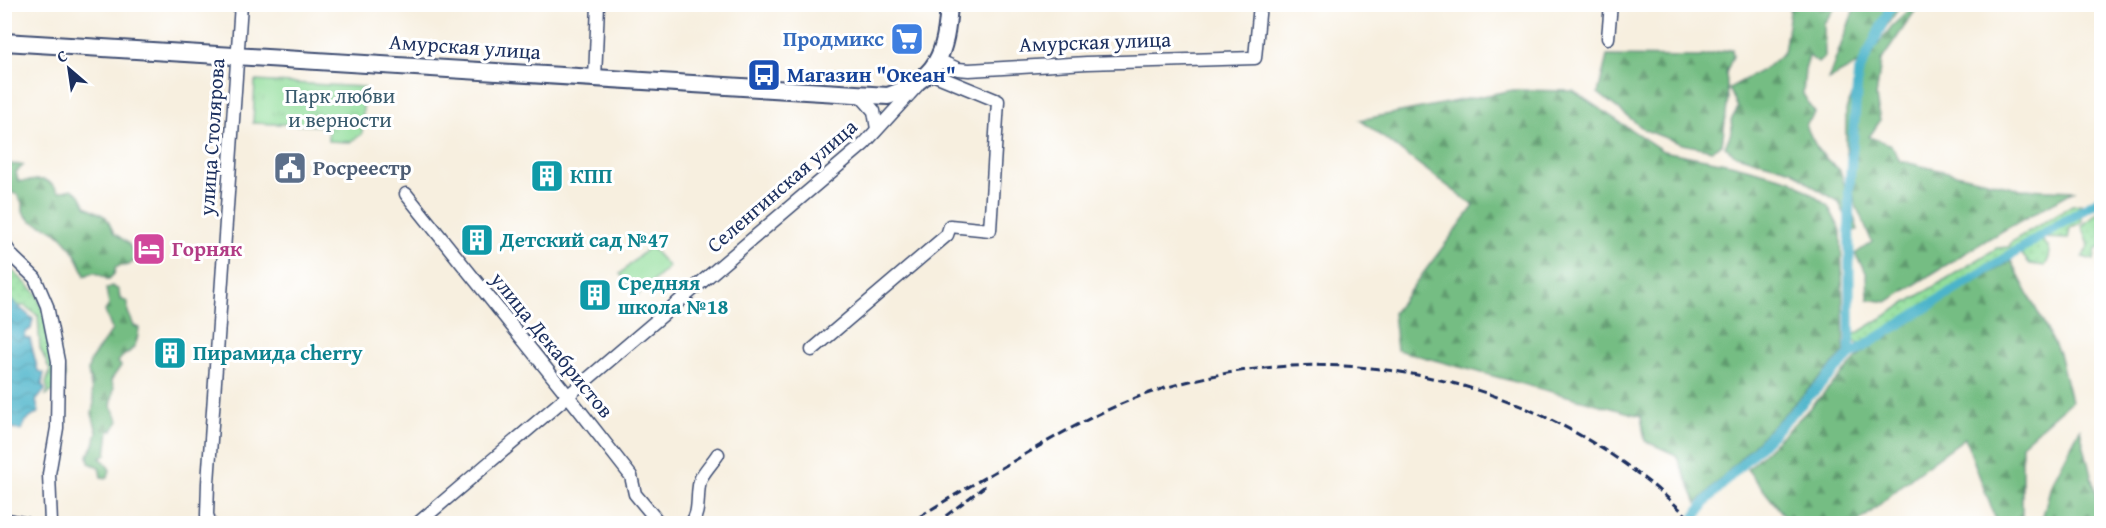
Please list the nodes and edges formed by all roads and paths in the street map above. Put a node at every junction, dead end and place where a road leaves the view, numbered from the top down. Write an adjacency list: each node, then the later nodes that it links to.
1 (241, 4): 8 (street, улица Столярова)
2 (598, 4): 10 (street)
3 (950, 4): 9 (main road)
4 (1260, 4): 9 (street, Амурская улица)
5 (1611, 4): 6 (street)
6 (1608, 38)
7 (4, 42): 8 (main road, Амурская улица)
8 (237, 56): 10 (main road, Амурская улица); 21 (street, улица Столярова)
9 (929, 72): 11 (main road, Амурская улица); 12 (street, Селенгинская улица); 15 (street)
10 (596, 79): 11 (main road, Амурская улица)
11 (860, 95): 12 (street)
12 (877, 129): 16 (street, Селенгинская улица)
13 (406, 194): 16 (street, улица Декабристов)
14 (4, 244): 20 (street)
15 (812, 350)
16 (568, 394): 22 (street, Селенгинская улица); 23 (street, улица Декабристов)
17 (718, 454): 24 (street)
18 (4, 519): 19 (street)
19 (28, 524)
20 (51, 524)
21 (210, 524)
22 (417, 524)
23 (660, 524)
24 (690, 524)

